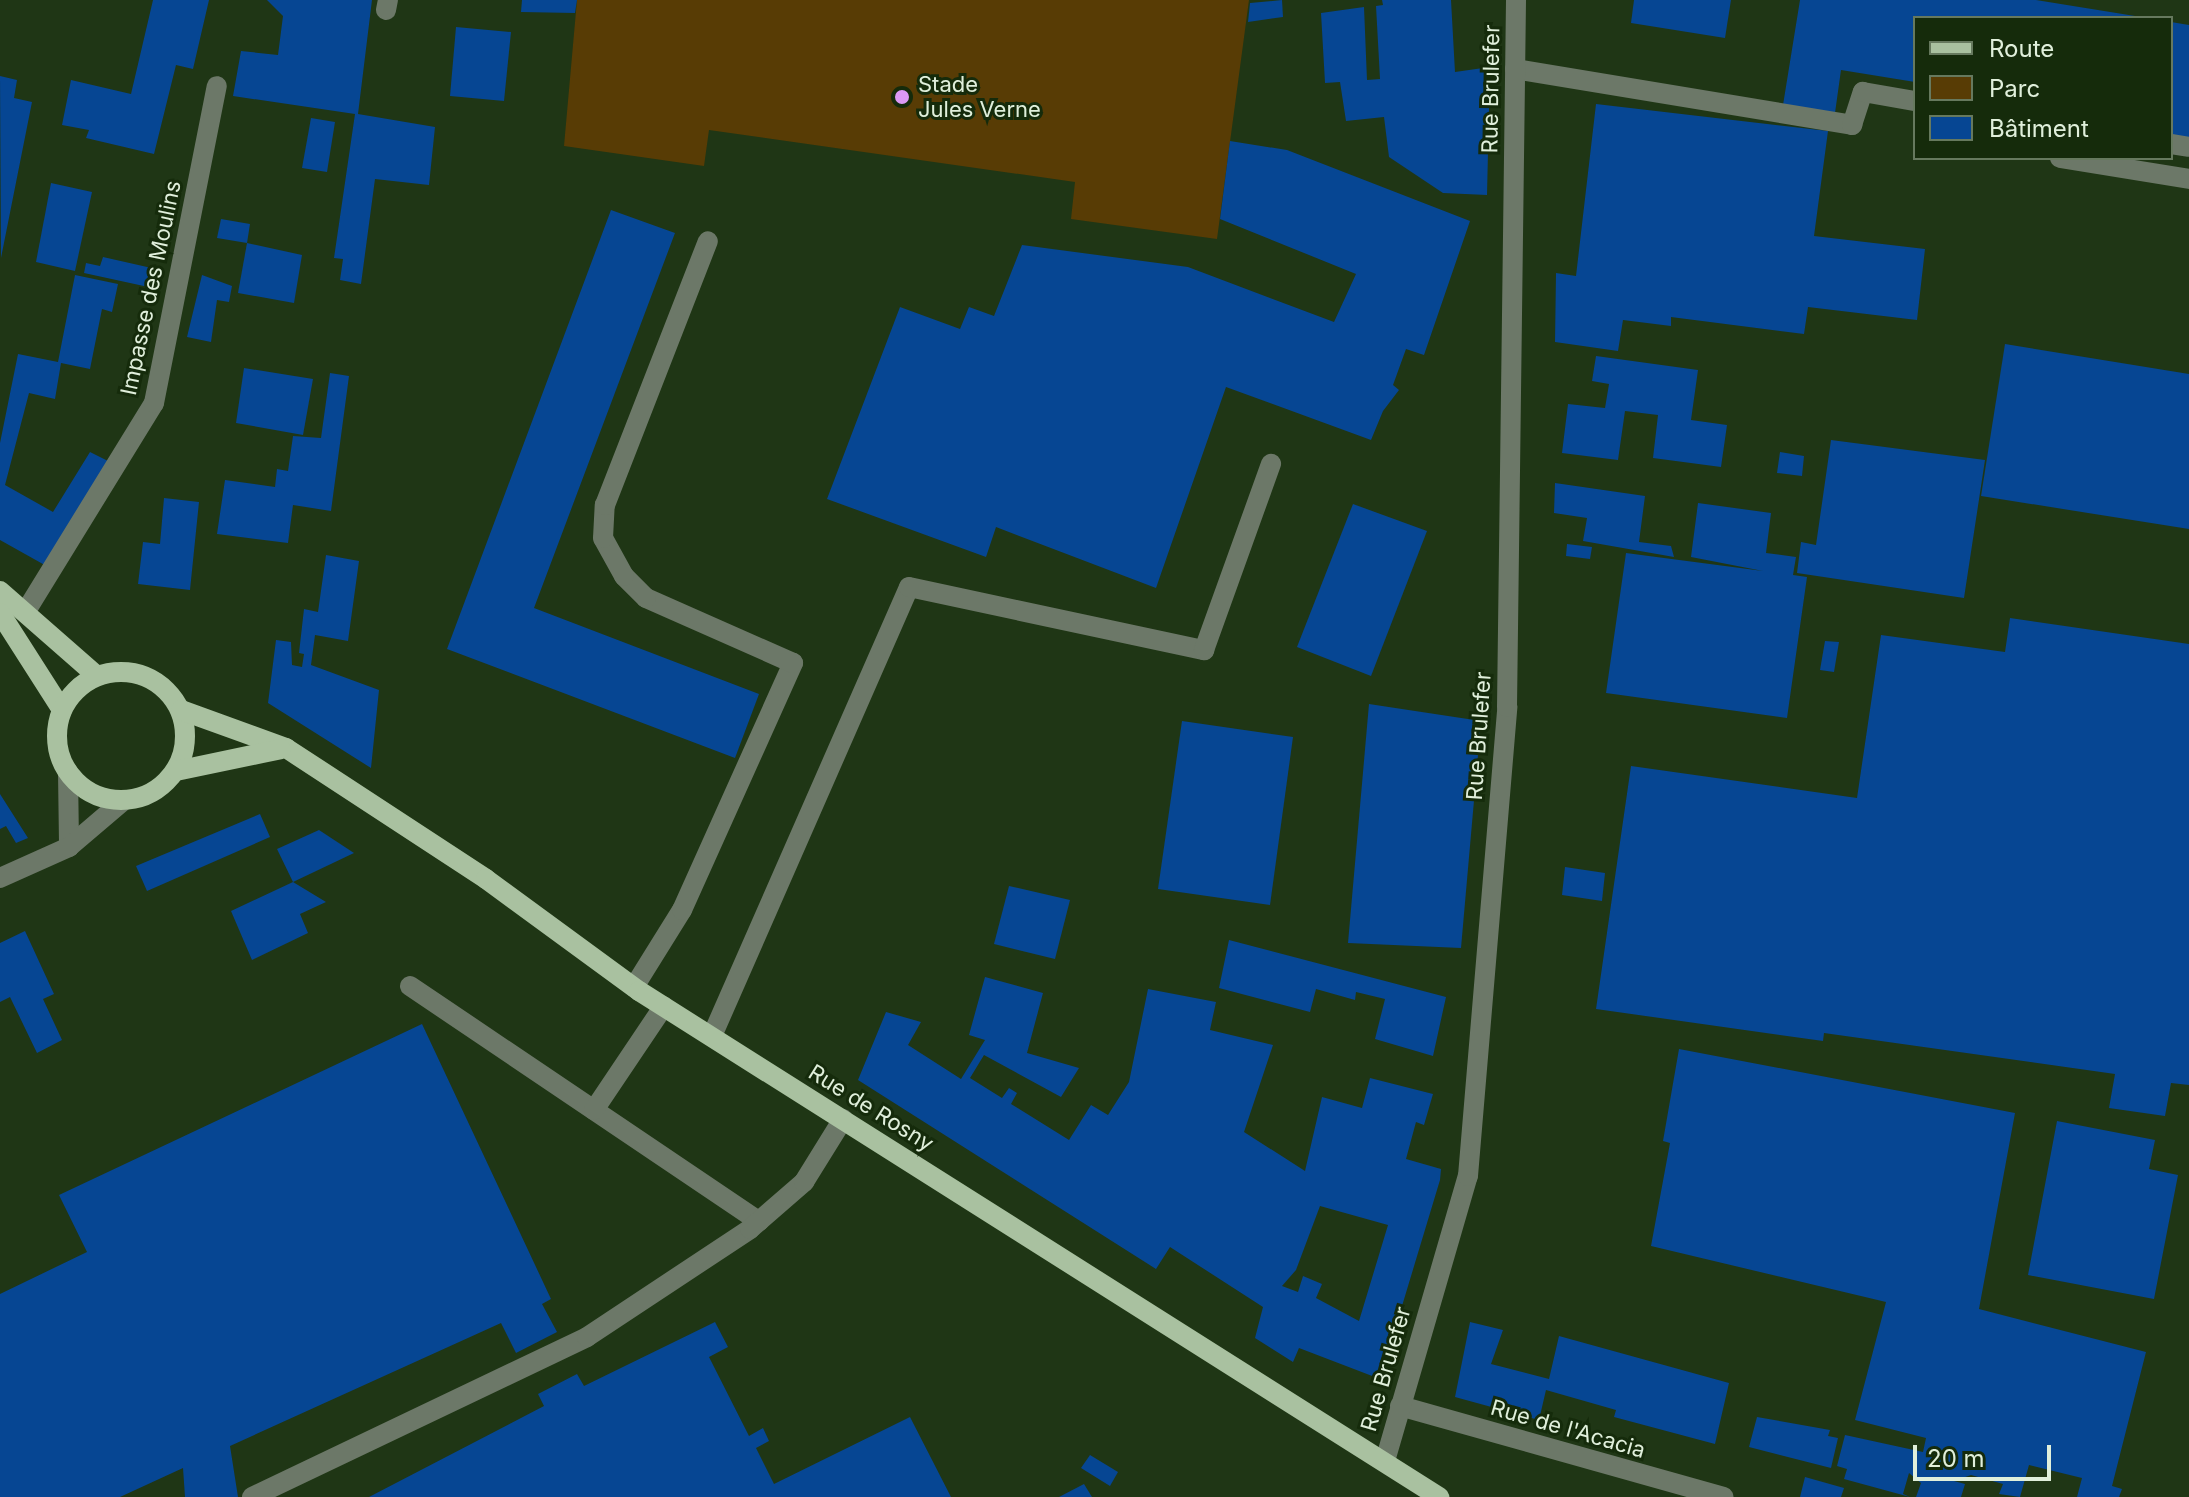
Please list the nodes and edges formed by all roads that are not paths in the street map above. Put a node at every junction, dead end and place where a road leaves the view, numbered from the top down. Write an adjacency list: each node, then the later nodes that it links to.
1 (1516, 0): 2 (street, Rue Brulefer)
2 (1515, 69): 4 (street); 28 (street, Rue Brulefer)
3 (217, 86): 10 (street, Impasse des Moulins)
4 (1913, 101)
5 (2072, 160): 6 (street)
6 (2189, 179)
7 (708, 241): 22 (street)
8 (1271, 464): 24 (street)
9 (0, 591): 10 (main road)
10 (26, 611): 12 (main road)
11 (0, 613): 13 (main road)
12 (97, 676): 13 (main road); 14 (main road)
13 (62, 710): 17 (main road)
14 (181, 710): 15 (main road, Rue de Rosny); 16 (main road)
15 (286, 748): 16 (main road); 22 (main road, Rue de Rosny)
16 (176, 771): 18 (main road)
17 (68, 772): 18 (main road); 19 (street)
18 (123, 801): 19 (street)
19 (69, 847): 20 (street)
20 (0, 878)
21 (410, 986): 25 (street)
22 (634, 987): 23 (main road, Rue de Rosny)
23 (664, 1006): 24 (main road, Rue de Rosny); 25 (street)
24 (712, 1036): 26 (main road, Rue de Rosny)
25 (594, 1110): 27 (street)
26 (843, 1119): 27 (street); 29 (main road, Rue de Rosny)
27 (759, 1221): 30 (street)
28 (1400, 1406): 29 (street, Rue Brulefer); 32 (street, Rue de l'Acacia)
29 (1385, 1461): 31 (main road, Rue de Rosny)
30 (252, 1497)
31 (1439, 1497)
32 (1723, 1497)

